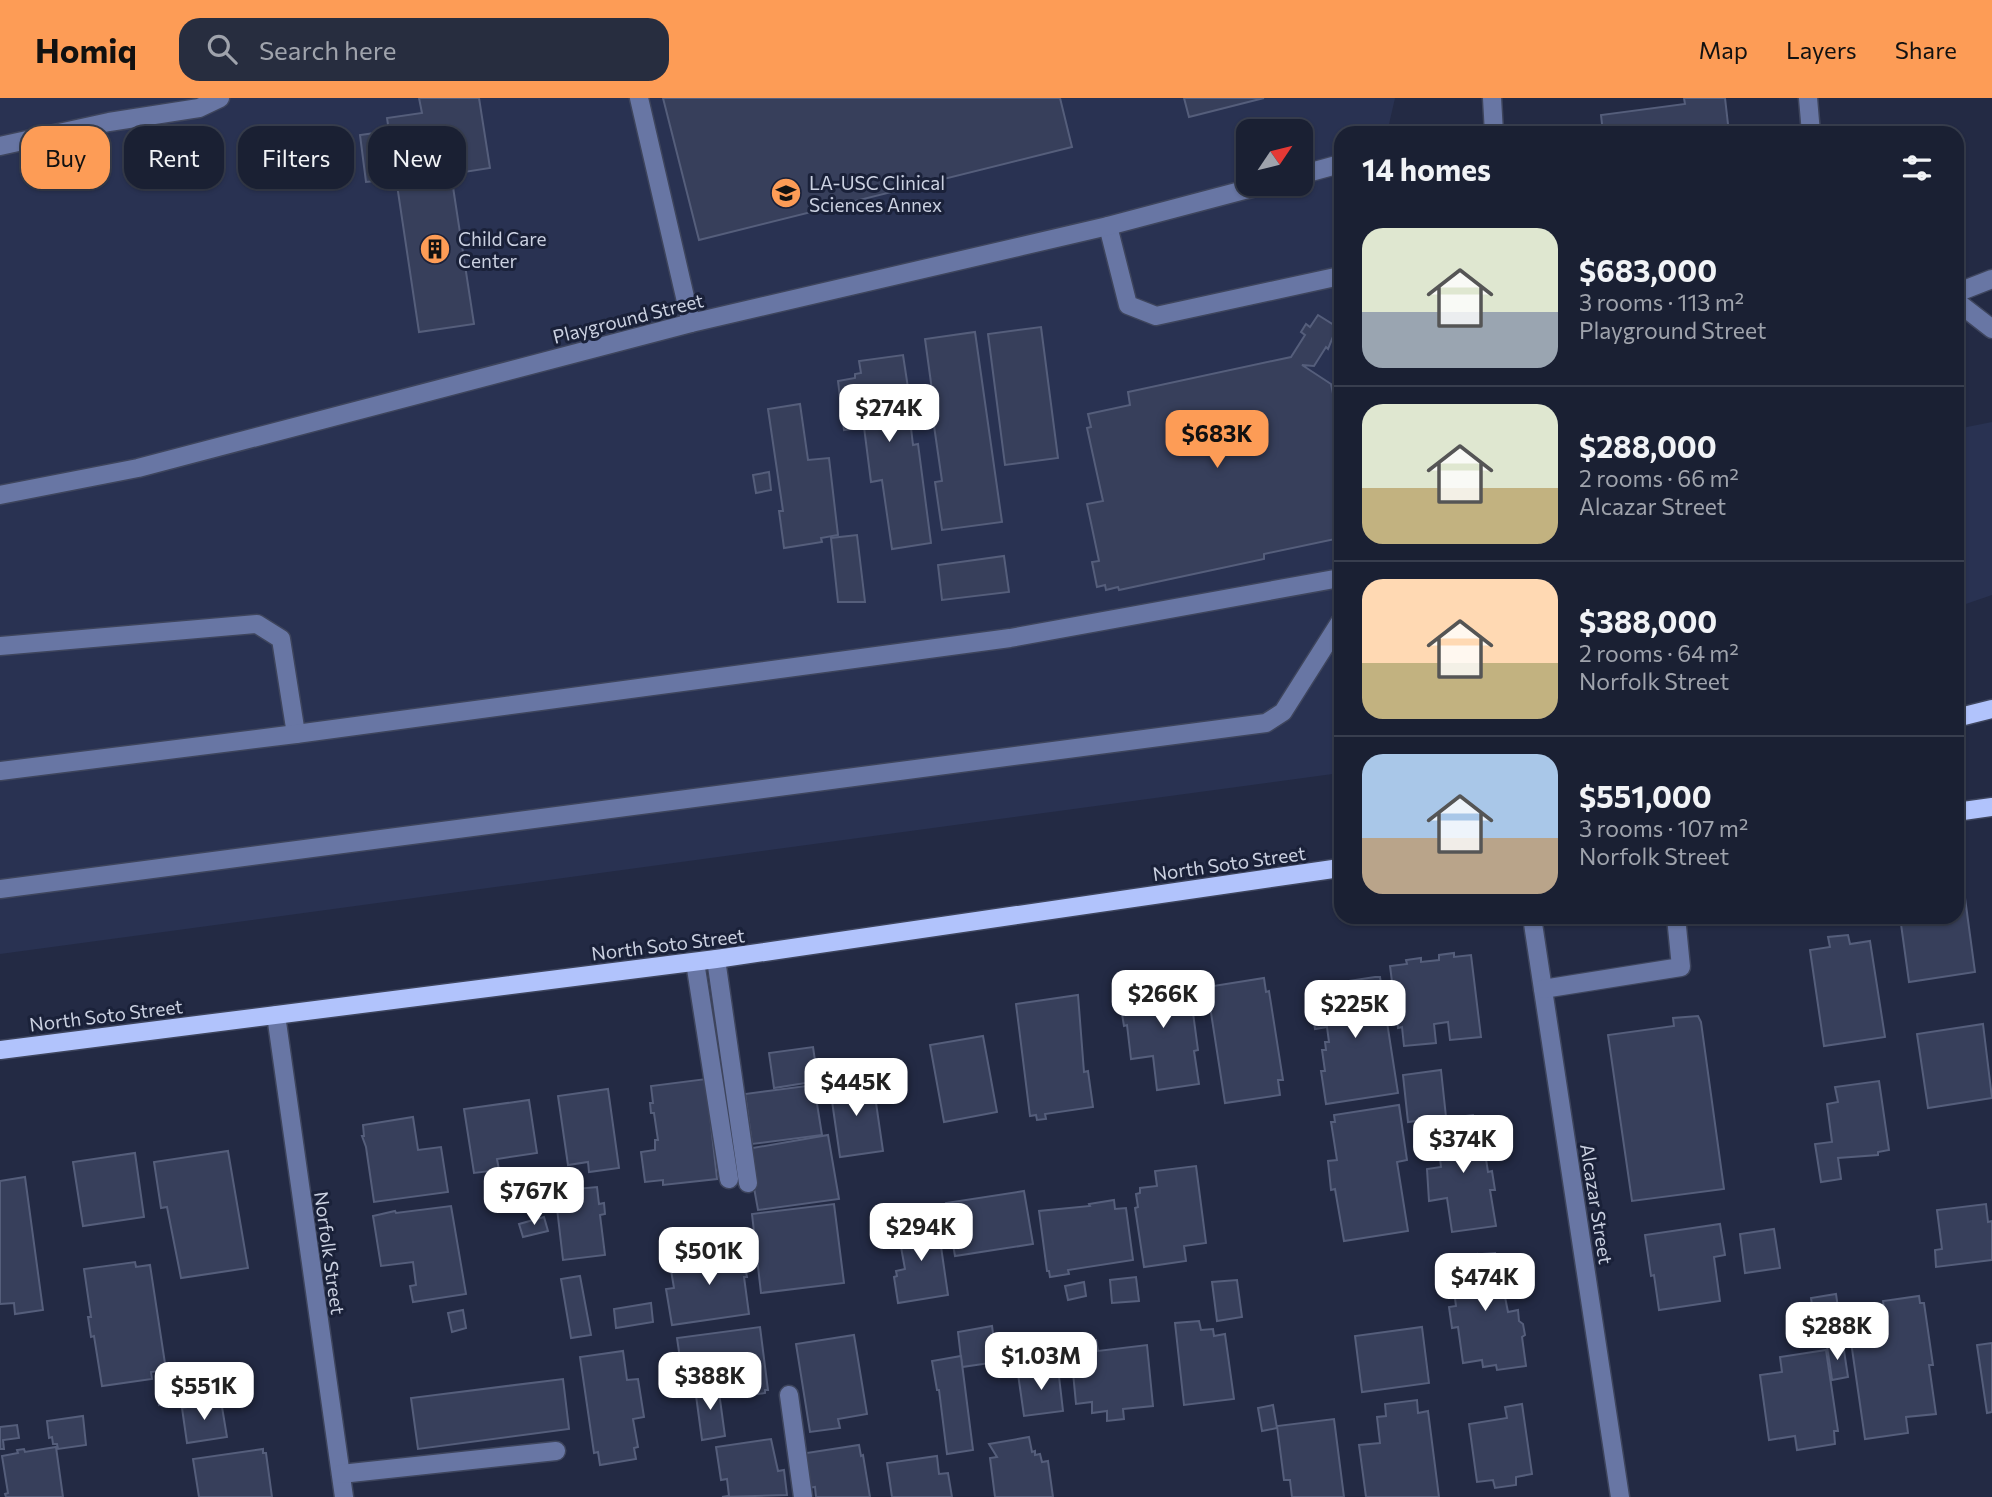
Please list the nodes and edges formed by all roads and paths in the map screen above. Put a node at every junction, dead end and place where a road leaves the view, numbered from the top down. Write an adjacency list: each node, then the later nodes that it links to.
1 (220, 98): 7 (street)
2 (639, 98): 16 (street)
3 (1492, 98): 5 (street)
4 (1808, 98): 6 (street)
5 (1494, 126)
6 (1810, 126)
7 (0, 145)
8 (1334, 166): 9 (street)
9 (1313, 171)
10 (1236, 192): 11 (street, Playground Street)
11 (1108, 226): 12 (street); 16 (street, Playground Street)
12 (1334, 277)
13 (1992, 279): 14 (street)
14 (1964, 290)
15 (1964, 308): 17 (street)
16 (691, 323): 18 (street, Playground Street)
17 (1992, 329)
18 (0, 495)
19 (1334, 579): 24 (street)
20 (1334, 631): 29 (street)
21 (0, 646): 24 (street)
22 (1992, 709): 23 (main road)
23 (1964, 716)
24 (296, 734): 25 (street)
25 (0, 771)
26 (1992, 807): 27 (main road)
27 (1964, 811)
28 (1334, 869): 32 (main road, North Soto Street)
29 (0, 889)
30 (1533, 924): 34 (street, Alcazar Street)
31 (1677, 924): 34 (street)
32 (716, 959): 33 (main road, North Soto Street); 38 (street)
33 (695, 962): 35 (main road, North Soto Street); 37 (street)
34 (1543, 989): 44 (street, Alcazar Street)
35 (276, 1015): 36 (main road, North Soto Street); 41 (street, Norfolk Street)
36 (0, 1050)
37 (729, 1179)
38 (748, 1183)
39 (789, 1395): 43 (street)
40 (556, 1451): 41 (street)
41 (341, 1474): 42 (street, Norfolk Street)
42 (344, 1497)
43 (803, 1497)
44 (1620, 1497)

